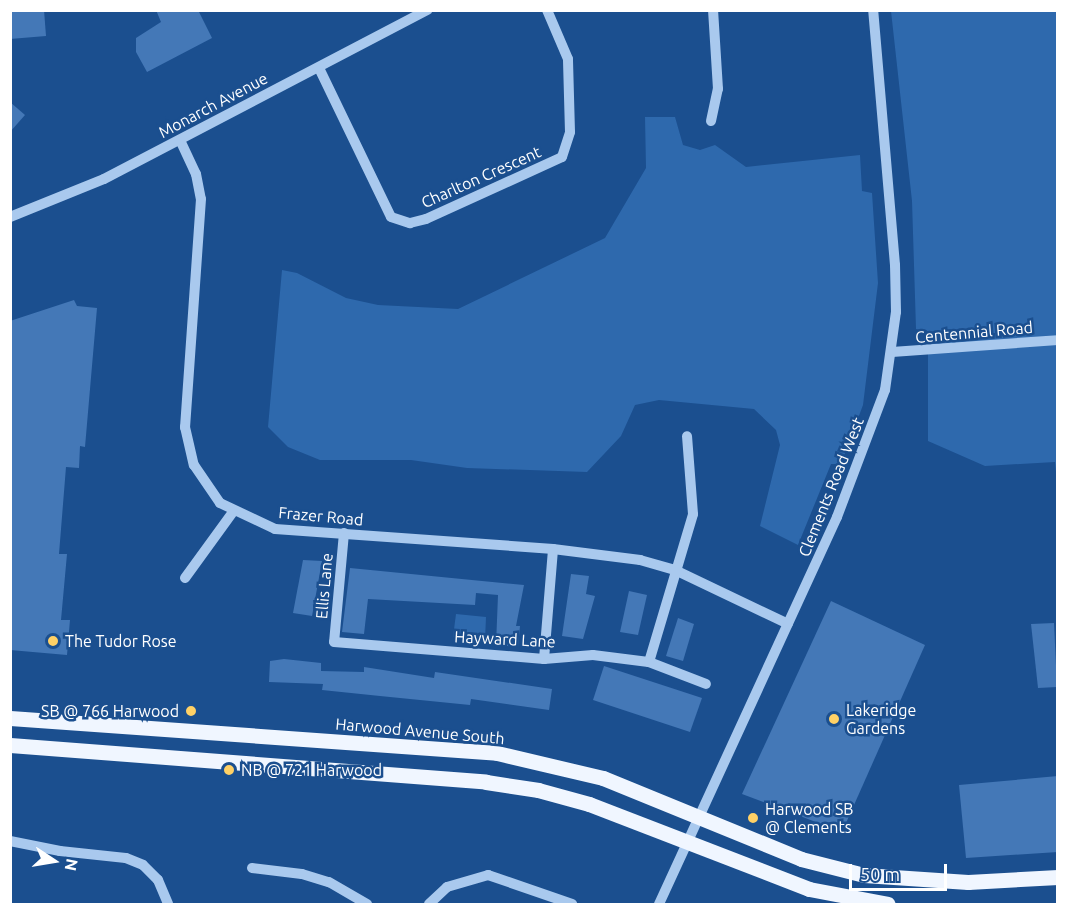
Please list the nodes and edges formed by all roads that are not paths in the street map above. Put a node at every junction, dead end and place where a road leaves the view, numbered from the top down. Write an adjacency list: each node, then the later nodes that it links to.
1 (427, 10): 5 (street, Monarch Avenue)
2 (547, 10): 5 (street, Charlton Crescent)
3 (712, 10): 6 (street)
4 (873, 10): 10 (street, Clements Road West)
5 (319, 68): 7 (street, Monarch Avenue)
6 (711, 121)
7 (180, 140): 8 (street, Monarch Avenue); 12 (street, Frazer Road)
8 (10, 217)
9 (1058, 340): 10 (street, Centennial Road)
10 (892, 352): 17 (street, Clements Road West)
11 (687, 436): 15 (street)
12 (233, 512): 13 (street, Frazer Road); 16 (street)
13 (344, 533): 14 (street, Frazer Road); 18 (street, Ellis Lane)
14 (553, 549): 15 (street, Frazer Road); 19 (street)
15 (675, 570): 17 (street, Frazer Road); 20 (street)
16 (185, 578)
17 (788, 624): 24 (street, Clements Road West)
18 (334, 642): 19 (street, Hayward Lane)
19 (544, 659): 20 (street, Hayward Lane)
20 (649, 662): 21 (street, Hayward Lane)
21 (706, 684)
22 (10, 718): 24 (main road, Harwood Avenue South)
23 (10, 745): 26 (main road)
24 (698, 818): 26 (street, Clements Road West); 28 (main road, Harwood Avenue South)
25 (10, 841): 29 (street)
26 (686, 842): 33 (street, Clements Road West); 34 (main road)
27 (252, 868): 30 (street)
28 (1058, 877)
29 (168, 904)
30 (367, 904)
31 (429, 904): 32 (street)
32 (572, 904)
33 (659, 904)
34 (888, 904)

